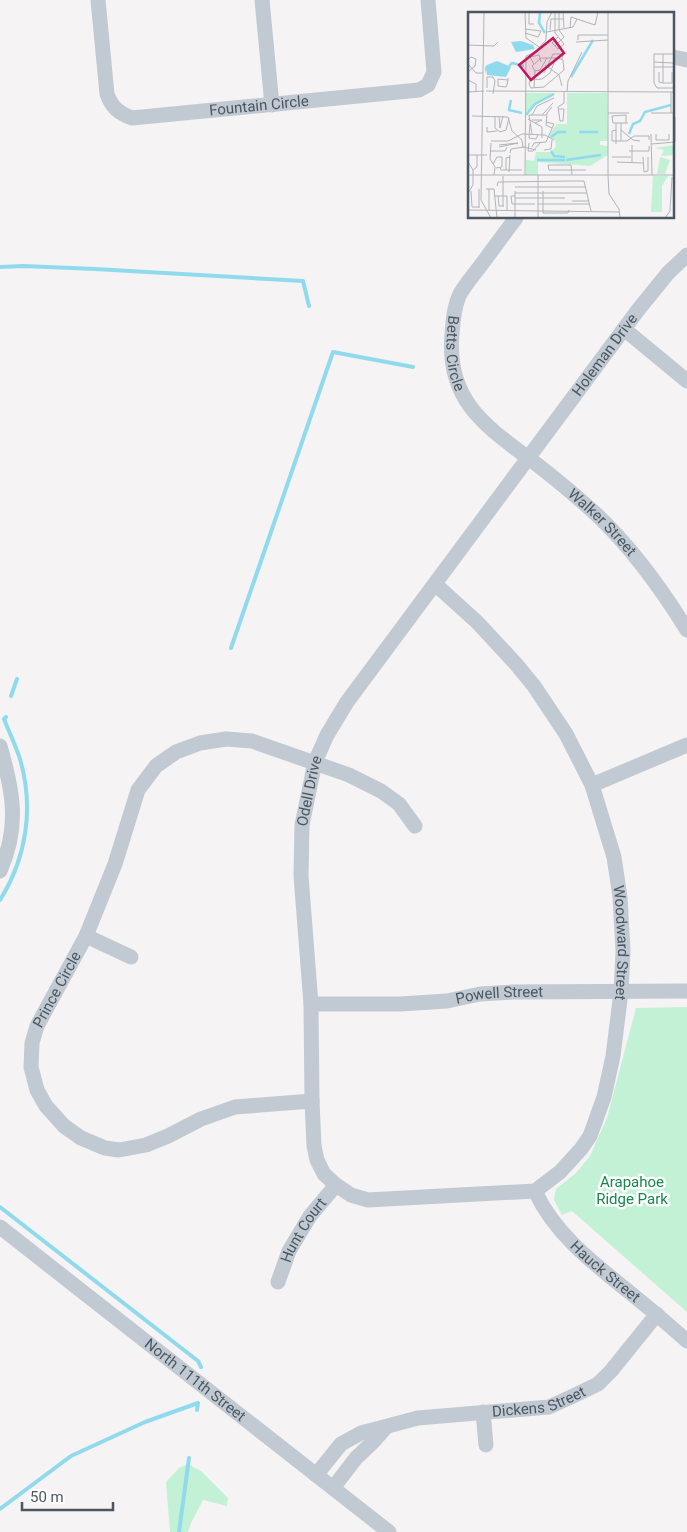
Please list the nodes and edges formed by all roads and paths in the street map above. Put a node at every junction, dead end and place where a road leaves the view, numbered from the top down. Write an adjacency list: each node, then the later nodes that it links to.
1 (98, 0): 6 (street, Fountain Circle)
2 (262, 0): 6 (street)
3 (428, 0): 6 (street, Fountain Circle)
4 (674, 57): 5 (street)
5 (687, 60)
6 (272, 105)
7 (515, 219): 11 (street, Betts Circle)
8 (687, 255): 9 (street, Holeman Drive)
9 (624, 329): 10 (street); 12 (street, Holeman Drive)
10 (687, 380)
11 (497, 434): 12 (street, Walker Street)
12 (528, 458): 13 (street, Odell Drive); 14 (street, Walker Street)
13 (435, 584): 18 (street, Odell Drive); 19 (street, Woodward Street)
14 (687, 630)
15 (687, 745): 19 (street)
16 (0, 746): 17 (street)
17 (3, 759): 21 (street)
18 (315, 762): 20 (street, Prince Circle); 22 (street, Prince Circle); 26 (street, Odell Drive)
19 (592, 785): 25 (street, Woodward Street)
20 (415, 826)
21 (0, 871)
22 (86, 936): 23 (street); 27 (street, Prince Circle)
23 (131, 956)
24 (687, 991): 25 (street, Powell Street)
25 (621, 992): 26 (street, Powell Street); 29 (street, Woodward Street)
26 (311, 1004): 27 (street, Odell Drive)
27 (312, 1100): 28 (street, Odell Drive)
28 (336, 1185): 29 (street); 31 (street, Hunt Court)
29 (536, 1190): 32 (street, Hauck Street)
30 (0, 1226): 37 (street, North 111th Street)
31 (278, 1282)
32 (657, 1314): 33 (street, Hauck Street); 34 (street, Dickens Street)
33 (687, 1341)
34 (483, 1412): 35 (street, Dickens Street); 36 (street)
35 (386, 1427): 37 (street, Dickens Street); 38 (street)
36 (486, 1445)
37 (316, 1475): 38 (street, North 111th Street)
38 (333, 1488): 39 (street, North 111th Street)
39 (389, 1532)

